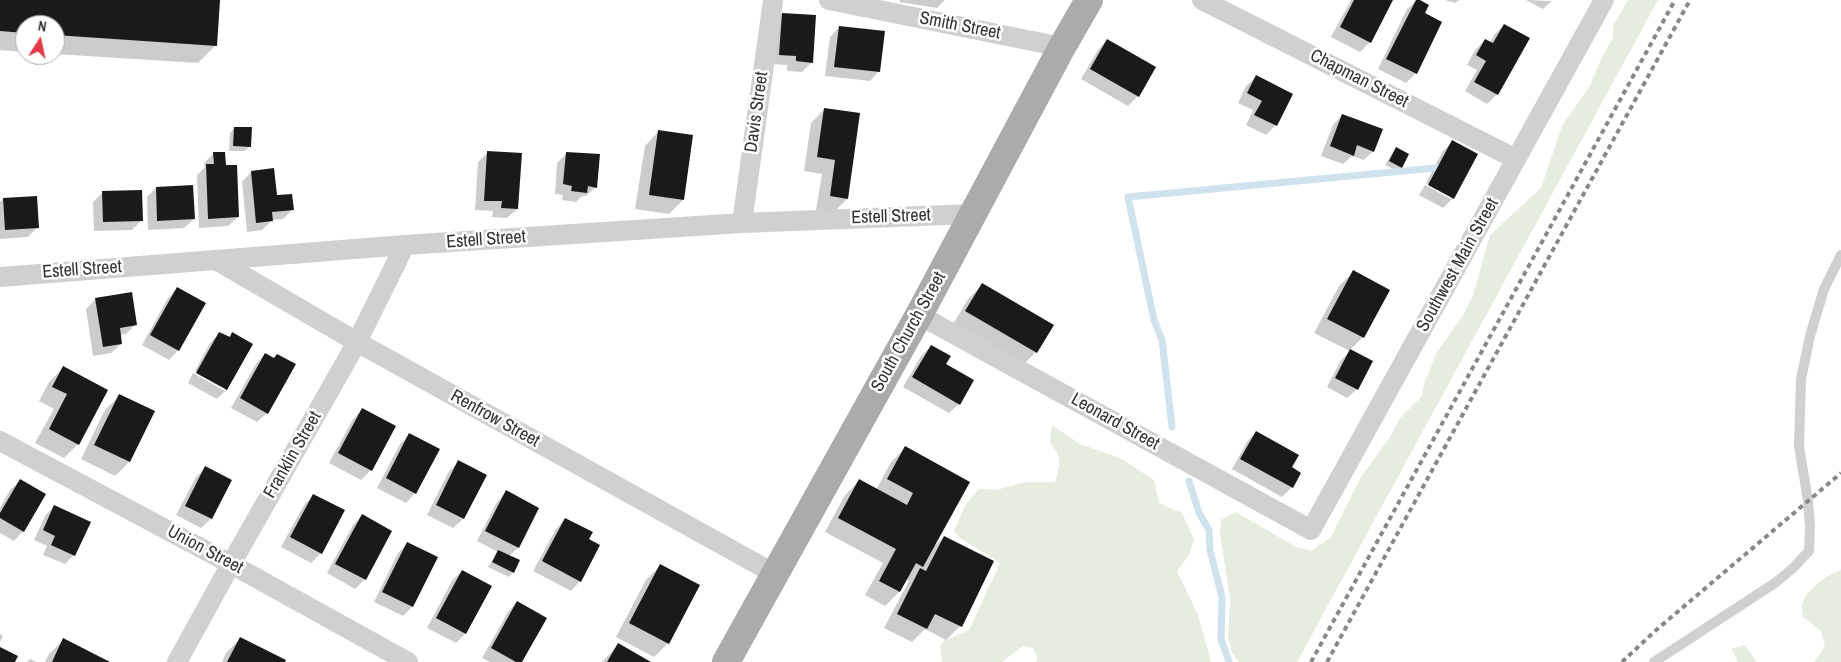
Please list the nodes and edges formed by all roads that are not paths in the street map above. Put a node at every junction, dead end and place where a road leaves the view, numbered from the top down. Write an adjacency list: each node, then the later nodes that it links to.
1 (773, 0): 9 (street, Davis Street)
2 (830, 0): 6 (street, Smith Street)
3 (1089, 0): 6 (main road, South Church Street)
4 (1202, 0): 7 (street, Chapman Street)
5 (1604, 0): 7 (street, Southwest Main Street)
6 (1062, 46): 8 (main road, South Church Street)
7 (1516, 159): 17 (street, Southwest Main Street)
8 (973, 214): 9 (street, Estell Street); 14 (main road, South Church Street)
9 (742, 223): 10 (street, Estell Street)
10 (405, 246): 12 (street, Estell Street); 15 (street, Franklin Street)
11 (1841, 255): 23 (lane)
12 (216, 260): 13 (street, Estell Street); 15 (street, Renfrow Street)
13 (0, 277)
14 (919, 315): 17 (street, Leonard Street); 19 (main road, South Church Street)
15 (357, 342): 18 (street, Franklin Street); 19 (street, Renfrow Street)
16 (0, 441): 18 (street, Union Street)
17 (1311, 530)
18 (231, 564): 20 (street, Franklin Street); 21 (street, Union Street)
19 (775, 574): 22 (main road, South Church Street)
20 (178, 662)
21 (408, 662)
22 (726, 662)
23 (1654, 662)

